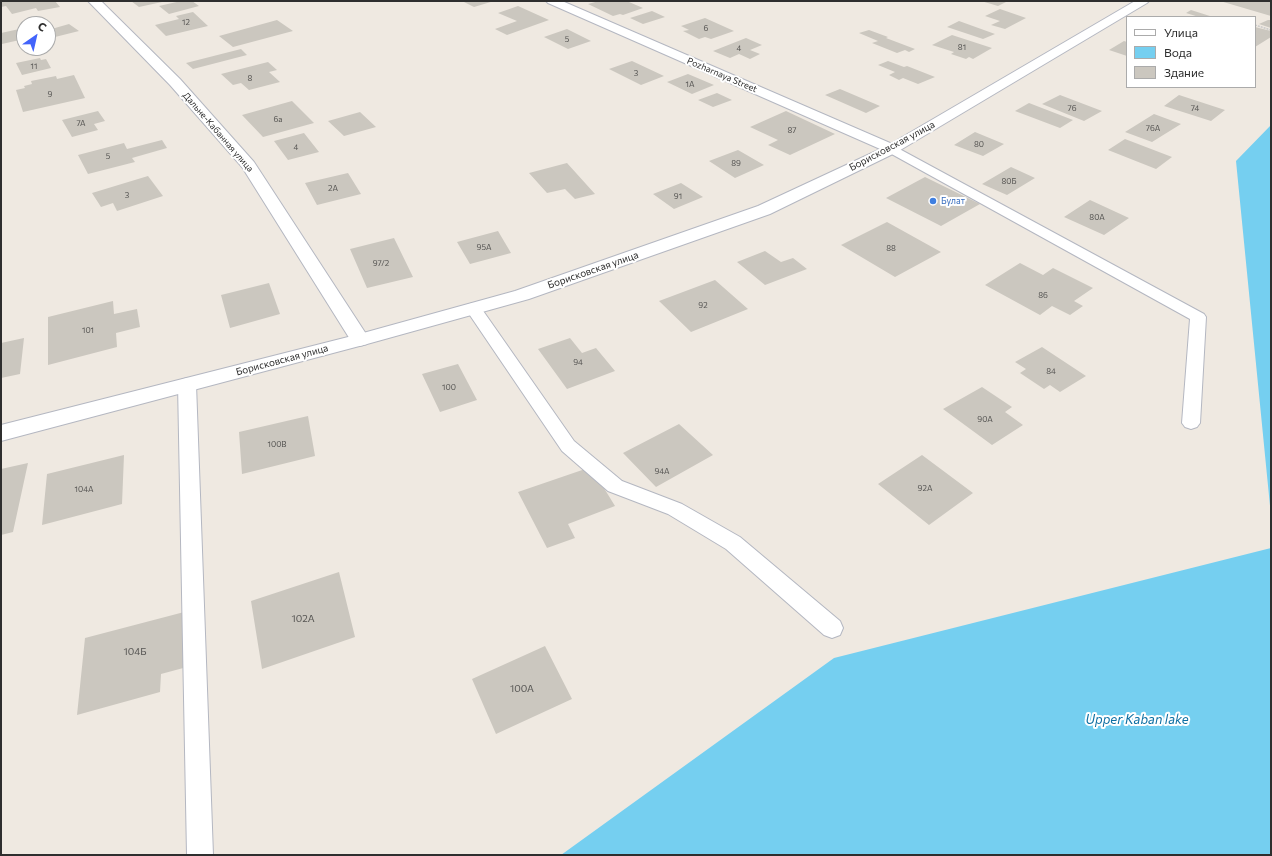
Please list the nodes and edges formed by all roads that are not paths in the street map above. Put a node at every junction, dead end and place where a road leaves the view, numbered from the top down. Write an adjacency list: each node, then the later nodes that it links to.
1 (94, 1): 6 (street, Дальне-Кабанная улица)
2 (552, 1): 4 (street, Pozharnaya Street)
3 (1143, 1): 4 (street, Борисковская улица)
4 (892, 148): 5 (street, Борисковская улица); 8 (lane)
5 (473, 308): 6 (street, Борисковская улица); 10 (lane)
6 (360, 340): 7 (street, Борисковская улица)
7 (187, 384): 9 (street, Борисковская улица); 11 (lane)
8 (1190, 423)
9 (1, 433)
10 (832, 628)
11 (200, 855)

